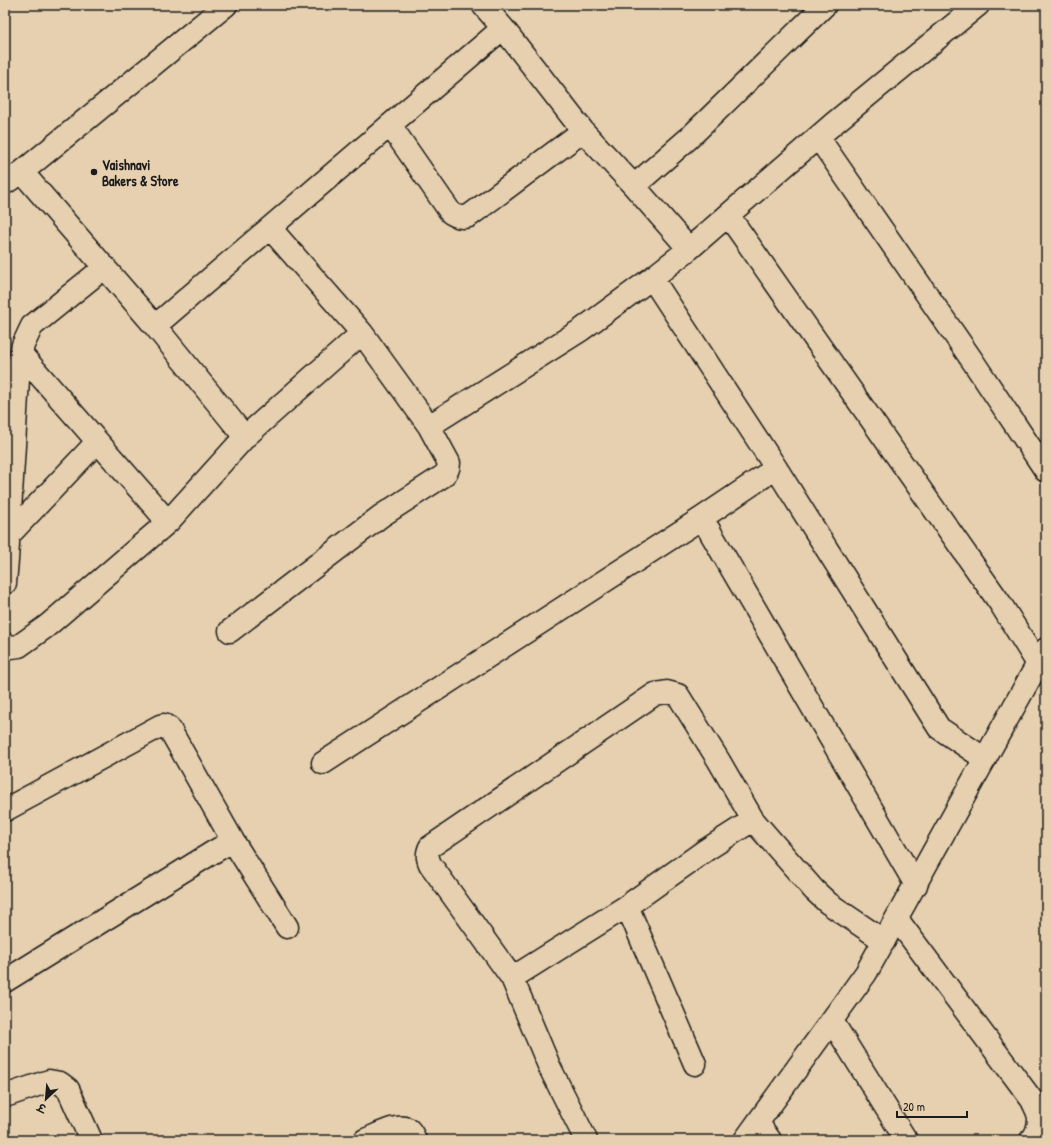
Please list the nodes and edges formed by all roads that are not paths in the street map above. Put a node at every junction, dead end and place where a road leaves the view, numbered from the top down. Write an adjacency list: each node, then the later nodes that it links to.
1 (226, 5): 9 (street)
2 (483, 5): 5 (street)
3 (825, 5): 10 (street)
4 (978, 5): 8 (street)
5 (503, 28): 6 (street); 7 (street)
6 (390, 125): 7 (street); 12 (street)
7 (583, 131): 10 (street)
8 (818, 138): 11 (street); 23 (street)
9 (14, 177): 14 (street)
10 (634, 186): 13 (street)
11 (728, 215): 13 (street); 30 (street)
12 (270, 228): 16 (street); 17 (street)
13 (689, 249): 15 (street)
14 (105, 267): 16 (street); 18 (street)
15 (652, 278): 19 (street); 22 (street)
16 (155, 326): 20 (street)
17 (362, 333): 19 (street); 20 (street)
18 (21, 354): 21 (street); 26 (street)
19 (429, 426): 28 (street)
20 (245, 437): 25 (street)
21 (97, 442): 25 (street); 26 (street)
22 (776, 468): 24 (street); 31 (street)
23 (1046, 471)
24 (702, 518): 32 (street); 36 (street)
25 (168, 522): 29 (street)
26 (9, 535): 27 (street)
27 (5, 583)
28 (230, 631)
29 (5, 644)
30 (1042, 656): 31 (street)
31 (985, 759): 36 (street)
32 (323, 763)
33 (5, 810): 35 (street)
34 (752, 820): 37 (street); 40 (street); 41 (street)
35 (233, 841): 39 (street); 42 (street)
36 (916, 885): 38 (street)
37 (627, 906): 41 (street); 44 (street)
38 (897, 919): 40 (street); 53 (street)
39 (287, 927)
40 (884, 941): 43 (street)
41 (512, 978): 50 (street)
42 (5, 981)
43 (832, 1021): 46 (street); 52 (street)
44 (696, 1064)
45 (5, 1096): 47 (street)
46 (764, 1131): 51 (street)
47 (91, 1140)
48 (365, 1140): 49 (street)
49 (415, 1140)
50 (586, 1140)
51 (746, 1140)
52 (906, 1140)
53 (1030, 1140)

